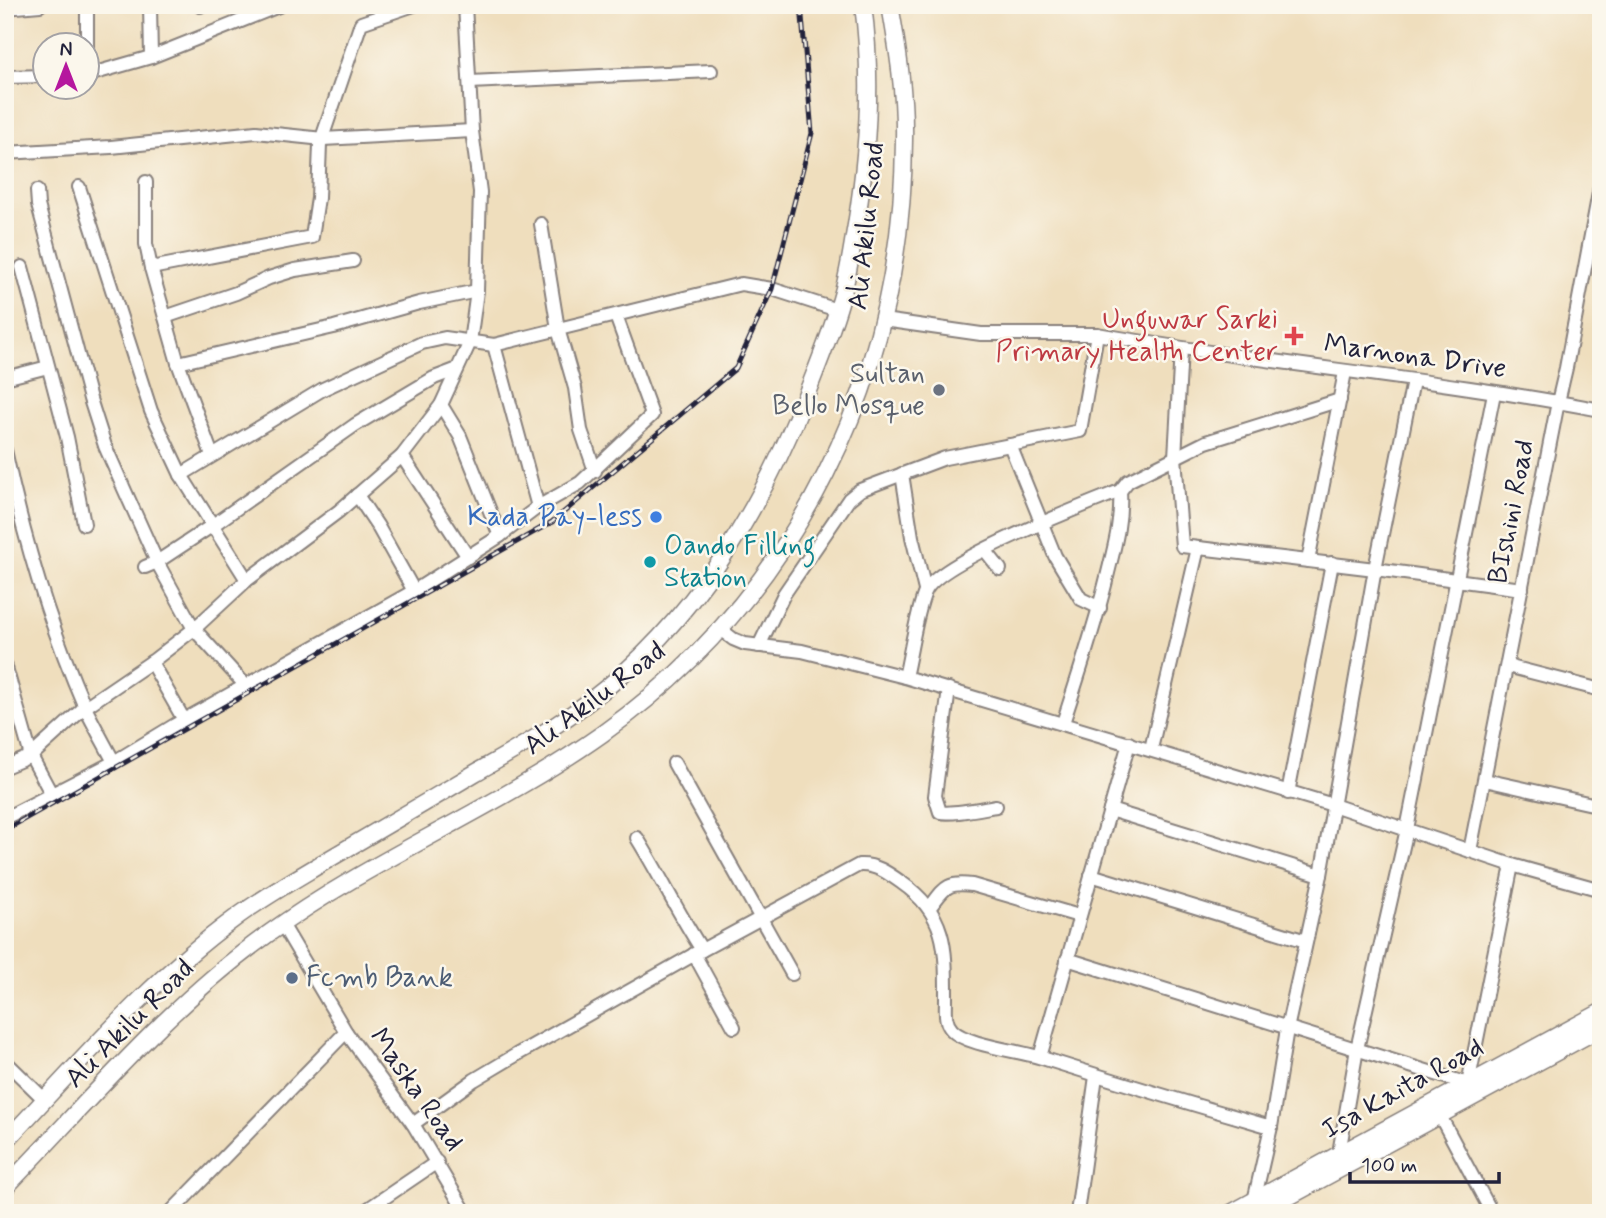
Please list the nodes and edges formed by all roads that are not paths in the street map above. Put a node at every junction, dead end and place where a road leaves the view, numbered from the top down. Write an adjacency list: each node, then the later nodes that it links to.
1 (40, 5): 9 (street)
2 (87, 5): 11 (street)
3 (150, 5): 12 (street)
4 (281, 5): 10 (street)
5 (414, 5): 19 (street)
6 (465, 5): 17 (street)
7 (863, 5): 30 (main road, Ali Akilu Road)
8 (890, 5): 33 (main road, Ali Akilu Road)
9 (5, 8)
10 (263, 8): 12 (street)
11 (87, 32)
12 (151, 57): 13 (street)
13 (102, 71)
14 (711, 71): 17 (street)
15 (32, 76): 16 (street)
16 (5, 77)
17 (470, 82): 18 (street)
18 (472, 131): 19 (street); 29 (street)
19 (323, 139): 20 (street); 28 (street)
20 (5, 153)
21 (146, 181): 28 (street)
22 (1601, 182): 47 (street, BIshini Road)
23 (79, 187): 57 (street)
24 (37, 191): 70 (street)
25 (541, 224): 34 (street)
26 (352, 261): 32 (street)
27 (22, 267): 40 (street)
28 (151, 268): 32 (street)
29 (477, 292): 36 (street); 39 (street)
30 (837, 310): 31 (street); 131 (main road, Ali Akilu Road)
31 (617, 316): 34 (street); 55 (street)
32 (165, 317): 39 (street)
33 (883, 320): 35 (street, Marnona Drive); 80 (main road, Ali Akilu Road)
34 (558, 328): 37 (street); 55 (street)
35 (1097, 334): 38 (street, Marnona Drive); 50 (street)
36 (470, 342): 37 (street); 41 (street); 52 (street)
37 (494, 345): 60 (street)
38 (1181, 349): 42 (street, Marnona Drive); 54 (street)
39 (178, 363): 52 (street)
40 (48, 367): 43 (street); 62 (street)
41 (456, 370): 48 (street); 63 (street)
42 (1345, 372): 44 (street, Marnona Drive); 46 (street)
43 (5, 377)
44 (1413, 381): 45 (street, Marnona Drive); 72 (street)
45 (1494, 393): 47 (street, Marnona Drive); 74 (street)
46 (1340, 400): 54 (street); 68 (street)
47 (1558, 402): 49 (street, Marnona Drive); 75 (street, BIshini Road)
48 (441, 405): 53 (street); 64 (street)
49 (1601, 410)
50 (1010, 445): 56 (street); 61 (street)
51 (5, 450): 89 (street)
52 (212, 455): 57 (street)
53 (402, 456): 59 (street); 67 (street)
54 (1175, 457): 58 (street); 65 (street)
55 (595, 471): 60 (street)
56 (902, 474): 76 (street); 81 (street)
57 (181, 475): 63 (street)
58 (1120, 491): 61 (street); 78 (street)
59 (357, 495): 73 (street); 77 (street)
60 (538, 508): 64 (street)
61 (1041, 522): 66 (street); 78 (street)
62 (84, 524)
63 (213, 525): 70 (street); 73 (street)
64 (500, 536): 67 (street)
65 (1198, 548): 68 (street); 93 (street)
66 (985, 550): 71 (street); 76 (street)
67 (468, 557): 77 (street)
68 (1308, 561): 69 (street)
69 (1332, 564): 72 (street); 99 (street)
70 (151, 565): 79 (street)
71 (1000, 569)
72 (1375, 569): 74 (street); 102 (street)
73 (247, 580): 79 (street)
74 (1455, 580): 75 (street); 106 (street)
75 (1522, 589): 84 (street, BIshini Road)
76 (925, 590): 85 (street)
77 (414, 591): 86 (street)
78 (1100, 608): 91 (street)
79 (194, 629): 82 (street); 86 (street)
80 (720, 629): 81 (street); 116 (main road, Ali Akilu Road)
81 (759, 646): 85 (street)
82 (151, 662): 89 (street); 90 (street)
83 (5, 664): 94 (street)
84 (1507, 666): 88 (street); 98 (street, BIshini Road)
85 (905, 677): 87 (street)
86 (247, 687): 90 (street)
87 (950, 690): 91 (street); 101 (street)
88 (1601, 690)
89 (85, 707): 94 (street); 95 (street)
90 (184, 720): 95 (street)
91 (1063, 723): 92 (street)
92 (1129, 743): 93 (street); 104 (street)
93 (1151, 749): 99 (street)
94 (31, 756): 97 (street); 100 (street)
95 (114, 762): 100 (street)
96 (674, 763): 115 (street)
97 (5, 767)
98 (1485, 780): 103 (street); 108 (street, BIshini Road)
99 (1288, 793): 102 (street)
100 (52, 795): 105 (street)
101 (996, 806)
102 (1333, 806): 106 (street); 111 (street)
103 (1601, 806)
104 (1110, 810): 110 (street); 111 (street)
105 (5, 818)
106 (1407, 829): 108 (street); 126 (street)
107 (637, 838): 118 (street)
108 (1470, 851): 109 (street)
109 (1512, 865): 112 (street); 130 (street)
110 (1091, 875): 114 (street); 117 (street)
111 (1321, 875): 117 (street)
112 (1601, 890)
113 (930, 907): 114 (street); 115 (street); 127 (street)
114 (1079, 916): 119 (street)
115 (760, 919): 118 (street); 120 (street)
116 (282, 924): 125 (street, Maska Road); 139 (main road, Ali Akilu Road)
117 (1306, 942): 124 (street)
118 (698, 952): 122 (street); 133 (street)
119 (1067, 959): 124 (street); 127 (street)
120 (792, 974)
121 (1601, 1012): 130 (main road, Isa Kaita Road)
122 (734, 1027)
123 (1601, 1028): 132 (main road, Isa Kaita Road)
124 (1287, 1029): 126 (street); 134 (street)
125 (346, 1032): 133 (street, Maska Road); 141 (street)
126 (1357, 1049): 130 (street); 136 (street)
127 (1040, 1057): 129 (street)
128 (5, 1061): 131 (street)
129 (1096, 1076): 134 (street); 144 (street)
130 (1467, 1084): 136 (main road, Isa Kaita Road)
131 (45, 1100): 135 (main road, Ali Akilu Road)
132 (1439, 1114): 138 (main road, Isa Kaita Road); 146 (street)
133 (414, 1124): 137 (street, Maska Road)
134 (1271, 1127): 140 (street)
135 (5, 1142)
136 (1339, 1153): 138 (main road, Isa Kaita Road)
137 (437, 1162): 142 (street); 143 (street, Maska Road)
138 (1295, 1186): 140 (main road, Isa Kaita Road)
139 (5, 1188)
140 (1257, 1207): 145 (main road, Isa Kaita Road)
141 (170, 1213)
142 (362, 1213)
143 (466, 1213)
144 (1077, 1213)
145 (1231, 1213)
146 (1492, 1213)

